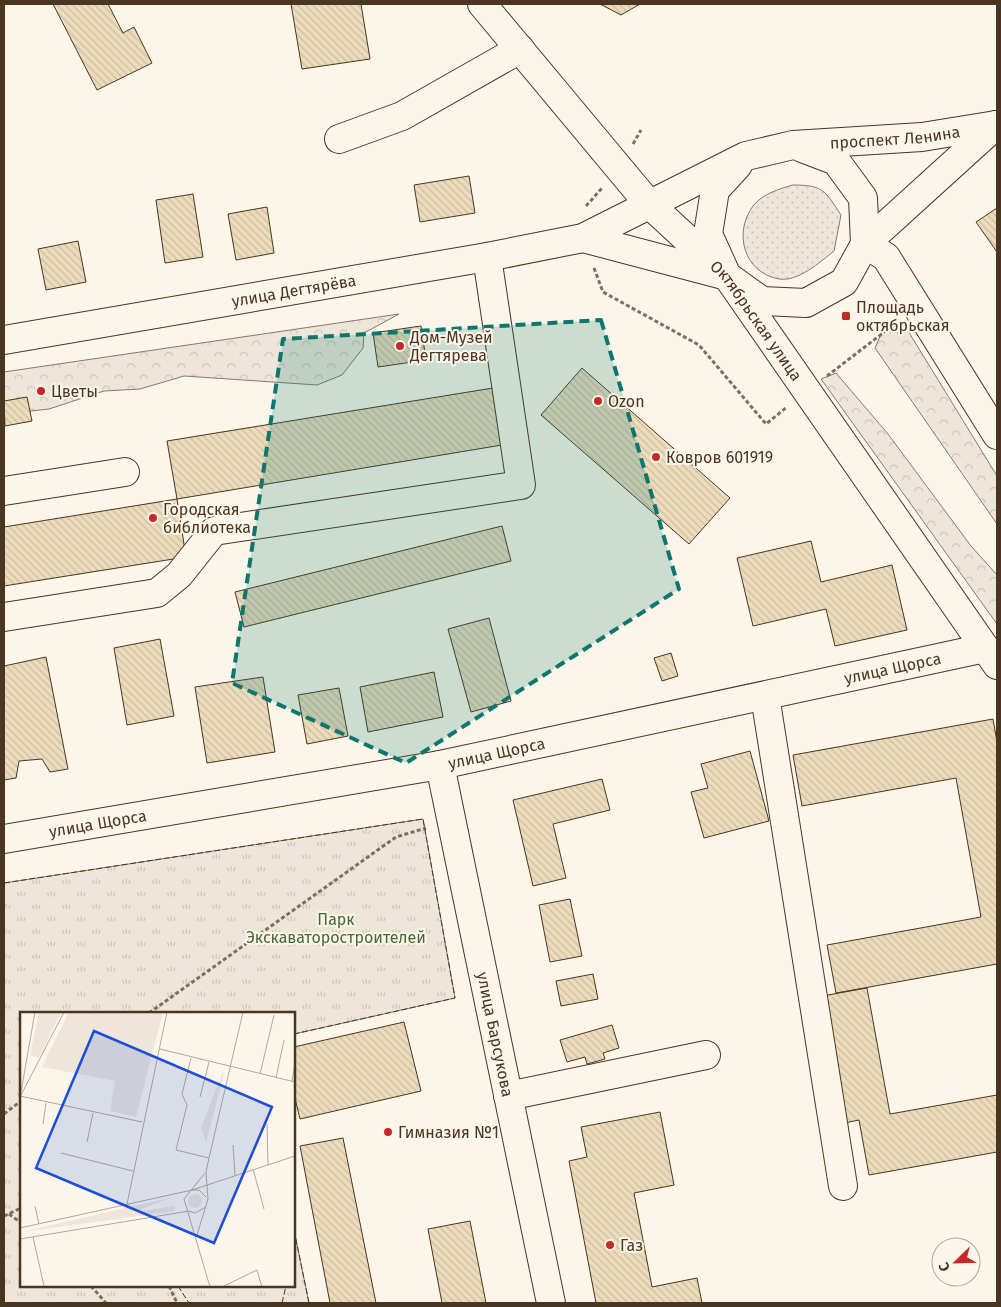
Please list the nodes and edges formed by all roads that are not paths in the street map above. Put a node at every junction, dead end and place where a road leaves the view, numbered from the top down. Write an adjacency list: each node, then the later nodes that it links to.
1 (482, 4): 2 (street, Октябрьская улица)
2 (520, 49): 4 (street); 7 (street, Октябрьская улица)
3 (997, 125): 5 (street, проспект Ленина); 9 (street, проспект Ленина)
4 (339, 139)
5 (793, 145): 6 (street); 9 (street)
6 (746, 156): 7 (street, улица Дегтярёва); 11 (street)
7 (648, 203): 8 (street, улица Дегтярёва); 11 (street, Октябрьская улица)
8 (583, 238): 10 (street, улица Дегтярёва); 11 (street, улица Дегтярёва)
9 (865, 244): 11 (street); 13 (street)
10 (487, 257): 12 (street, улица Дегтярёва); 16 (street)
11 (726, 276): 17 (street, Октябрьская улица)
12 (4, 340)
13 (997, 435)
14 (125, 472): 15 (street)
15 (4, 491)
16 (4, 617)
17 (991, 656): 18 (street, улица Щорса)
18 (765, 696): 19 (street, улица Щорса); 23 (street)
19 (440, 765): 20 (street, улица Щорса); 22 (street, улица Барсукова)
20 (4, 839)
21 (706, 1055): 22 (street)
22 (508, 1096): 24 (street, улица Барсукова)
23 (843, 1186)
24 (551, 1303)

